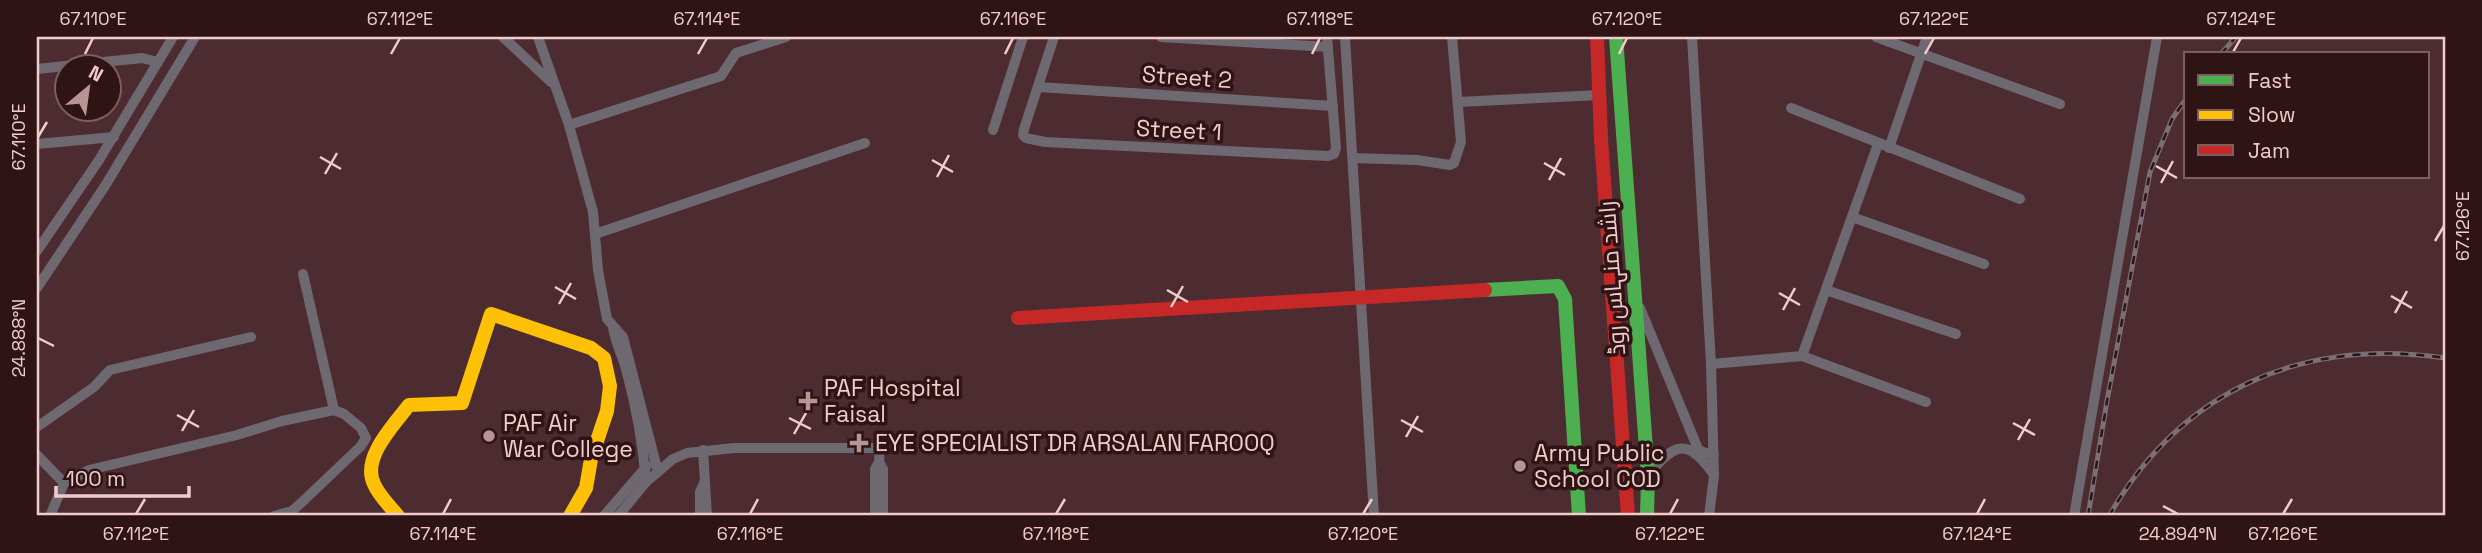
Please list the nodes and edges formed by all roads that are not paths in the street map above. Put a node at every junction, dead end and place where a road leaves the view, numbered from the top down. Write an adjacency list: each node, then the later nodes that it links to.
1 (173, 37): 19 (street)
2 (195, 37): 42 (street)
3 (503, 37): 21 (street)
4 (538, 37): 21 (street)
5 (786, 37): 28 (street)
6 (1023, 37): 29 (street)
7 (1054, 37): 22 (street)
8 (1161, 37): 17 (street)
9 (1345, 37): 35 (street)
10 (1452, 37): 24 (street)
11 (1597, 37): 23 (street, راشد منہاس روڈ)
12 (1616, 37): 45 (street, راشد منہاس روڈ)
13 (1692, 37): 51 (street)
14 (1876, 37): 18 (street)
15 (1927, 37): 18 (street)
16 (2157, 37): 82 (street)
17 (1328, 42): 26 (street)
18 (1921, 53): 25 (street); 34 (street)
19 (158, 62): 20 (street); 30 (street)
20 (37, 69)
21 (554, 85): 28 (street)
22 (1038, 88): 26 (street, Street 2); 26 (street, Street 1)
23 (1599, 95): 24 (street); 79 (street, راشد منہاس روڈ)
24 (1458, 102): 35 (street)
25 (2060, 104)
26 (1333, 106)
27 (1791, 108): 33 (street)
28 (569, 125): 38 (street)
29 (993, 130)
30 (114, 137): 31 (street); 39 (street)
31 (37, 144)
32 (865, 144): 38 (street)
33 (1878, 144): 34 (street); 37 (street)
34 (1889, 148): 36 (street)
35 (1353, 158): 44 (street)
36 (2020, 199)
37 (1852, 217): 40 (street); 43 (street)
38 (595, 234): 47 (street)
39 (37, 251)
40 (1984, 264)
41 (303, 274): 53 (street)
42 (37, 288)
43 (1826, 290): 48 (street); 50 (street)
44 (1360, 299): 46 (street); 77 (street); 78 (street)
45 (1637, 301): 56 (street); 62 (street, راشد منہاس روڈ)
46 (1018, 318)
47 (613, 327): 58 (street); 60 (street)
48 (1956, 334)
49 (251, 337): 54 (street)
50 (1802, 356): 51 (street); 52 (street)
51 (1711, 364): 56 (street)
52 (1926, 402)
53 (334, 410): 65 (street); 68 (street)
54 (37, 427)
55 (704, 450): 59 (street); 61 (street); 66 (street)
56 (1714, 454): 63 (street)
57 (37, 455): 65 (street)
58 (655, 458): 60 (street); 61 (street)
59 (879, 462): 75 (street); 76 (street)
60 (645, 468): 64 (street); 71 (street)
61 (658, 472): 64 (street)
62 (1648, 476): 63 (street); 80 (street, راشد منہاس روڈ)
63 (1714, 476): 81 (street)
64 (646, 482): 72 (street)
65 (64, 483): 67 (street)
66 (704, 484): 73 (street); 74 (street)
67 (50, 516)
68 (274, 516)
69 (398, 516): 70 (street)
70 (570, 516)
71 (604, 516)
72 (618, 516)
73 (700, 516)
74 (707, 516)
75 (876, 516)
76 (883, 516)
77 (1374, 516)
78 (1579, 516)
79 (1628, 516)
80 (1647, 516)
81 (1709, 516)
82 (2074, 516)

